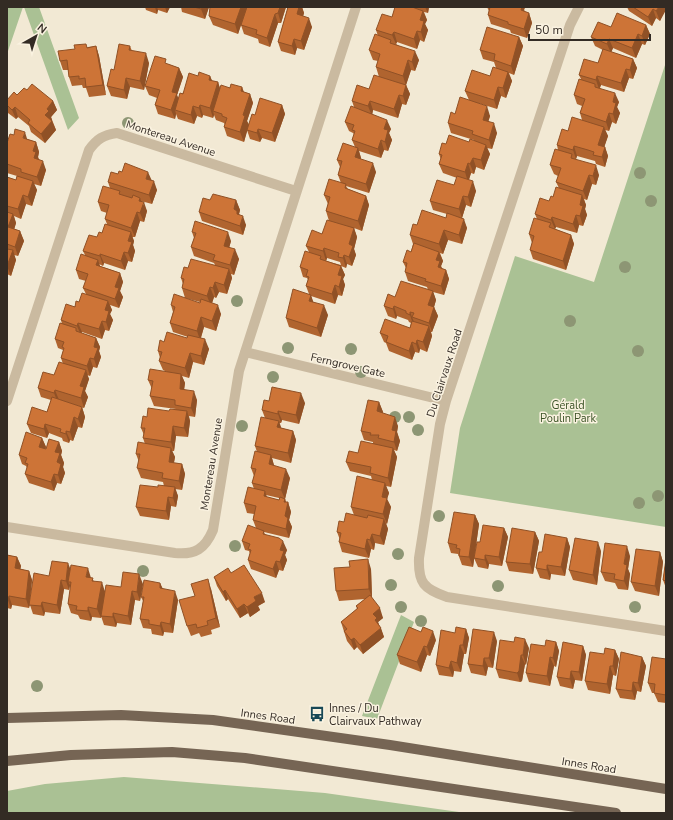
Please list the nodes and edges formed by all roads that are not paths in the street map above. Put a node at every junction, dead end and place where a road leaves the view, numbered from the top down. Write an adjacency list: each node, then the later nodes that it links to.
1 (356, 7): 3 (street, Montereau Avenue)
2 (579, 7): 6 (street, Du Clairvaux Road)
3 (296, 191): 4 (street, Montereau Avenue); 5 (street, Montereau Avenue)
4 (246, 352): 6 (street, Ferngrove Gate); 7 (street, Montereau Avenue)
5 (7, 401)
6 (446, 401): 8 (street, Du Clairvaux Road)
7 (7, 527)
8 (666, 631)
9 (7, 718): 11 (main road, Innes Road)
10 (7, 761): 12 (main road)
11 (666, 789)
12 (616, 813)

